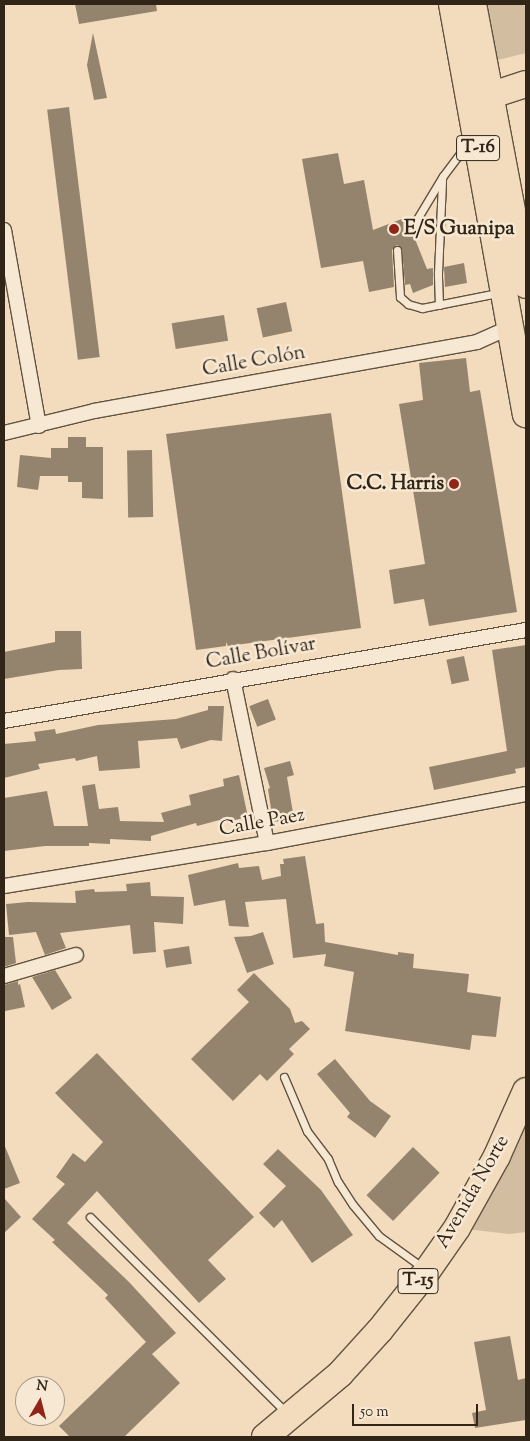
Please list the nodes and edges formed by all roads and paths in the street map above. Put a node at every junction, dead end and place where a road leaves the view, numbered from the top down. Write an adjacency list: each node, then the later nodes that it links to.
1 (452, 4): 4 (highway, T-16)
2 (473, 4): 4 (highway, T-16)
3 (526, 84): 4 (highway)
4 (483, 112): 5 (lane); 9 (highway, T-16); 9 (highway, T-16)
5 (442, 176): 6 (lane); 10 (lane)
6 (411, 229)
7 (4, 230): 13 (street)
8 (397, 250): 10 (lane)
9 (515, 289): 10 (lane); 11 (highway, T-16)
10 (439, 305)
11 (510, 327): 12 (highway, T-16); 13 (street, Calle Colón)
12 (526, 414)
13 (39, 426): 14 (street, Calle Colón)
14 (4, 433)
15 (526, 630): 16 (street, Calle Bolívar)
16 (233, 679): 17 (street, Calle Bolívar); 19 (street)
17 (4, 721)
18 (526, 794): 19 (street, Calle Paez)
19 (267, 843): 20 (street, Calle Paez)
20 (4, 886)
21 (76, 956): 22 (street)
22 (4, 976)
23 (284, 1077): 26 (lane)
24 (526, 1091): 26 (highway, Avenida Norte / T-15)
25 (90, 1217): 27 (lane)
26 (426, 1271): 27 (highway, Avenida Norte / T-15)
27 (291, 1416): 28 (highway, Avenida Norte / T-15)
28 (264, 1437)

